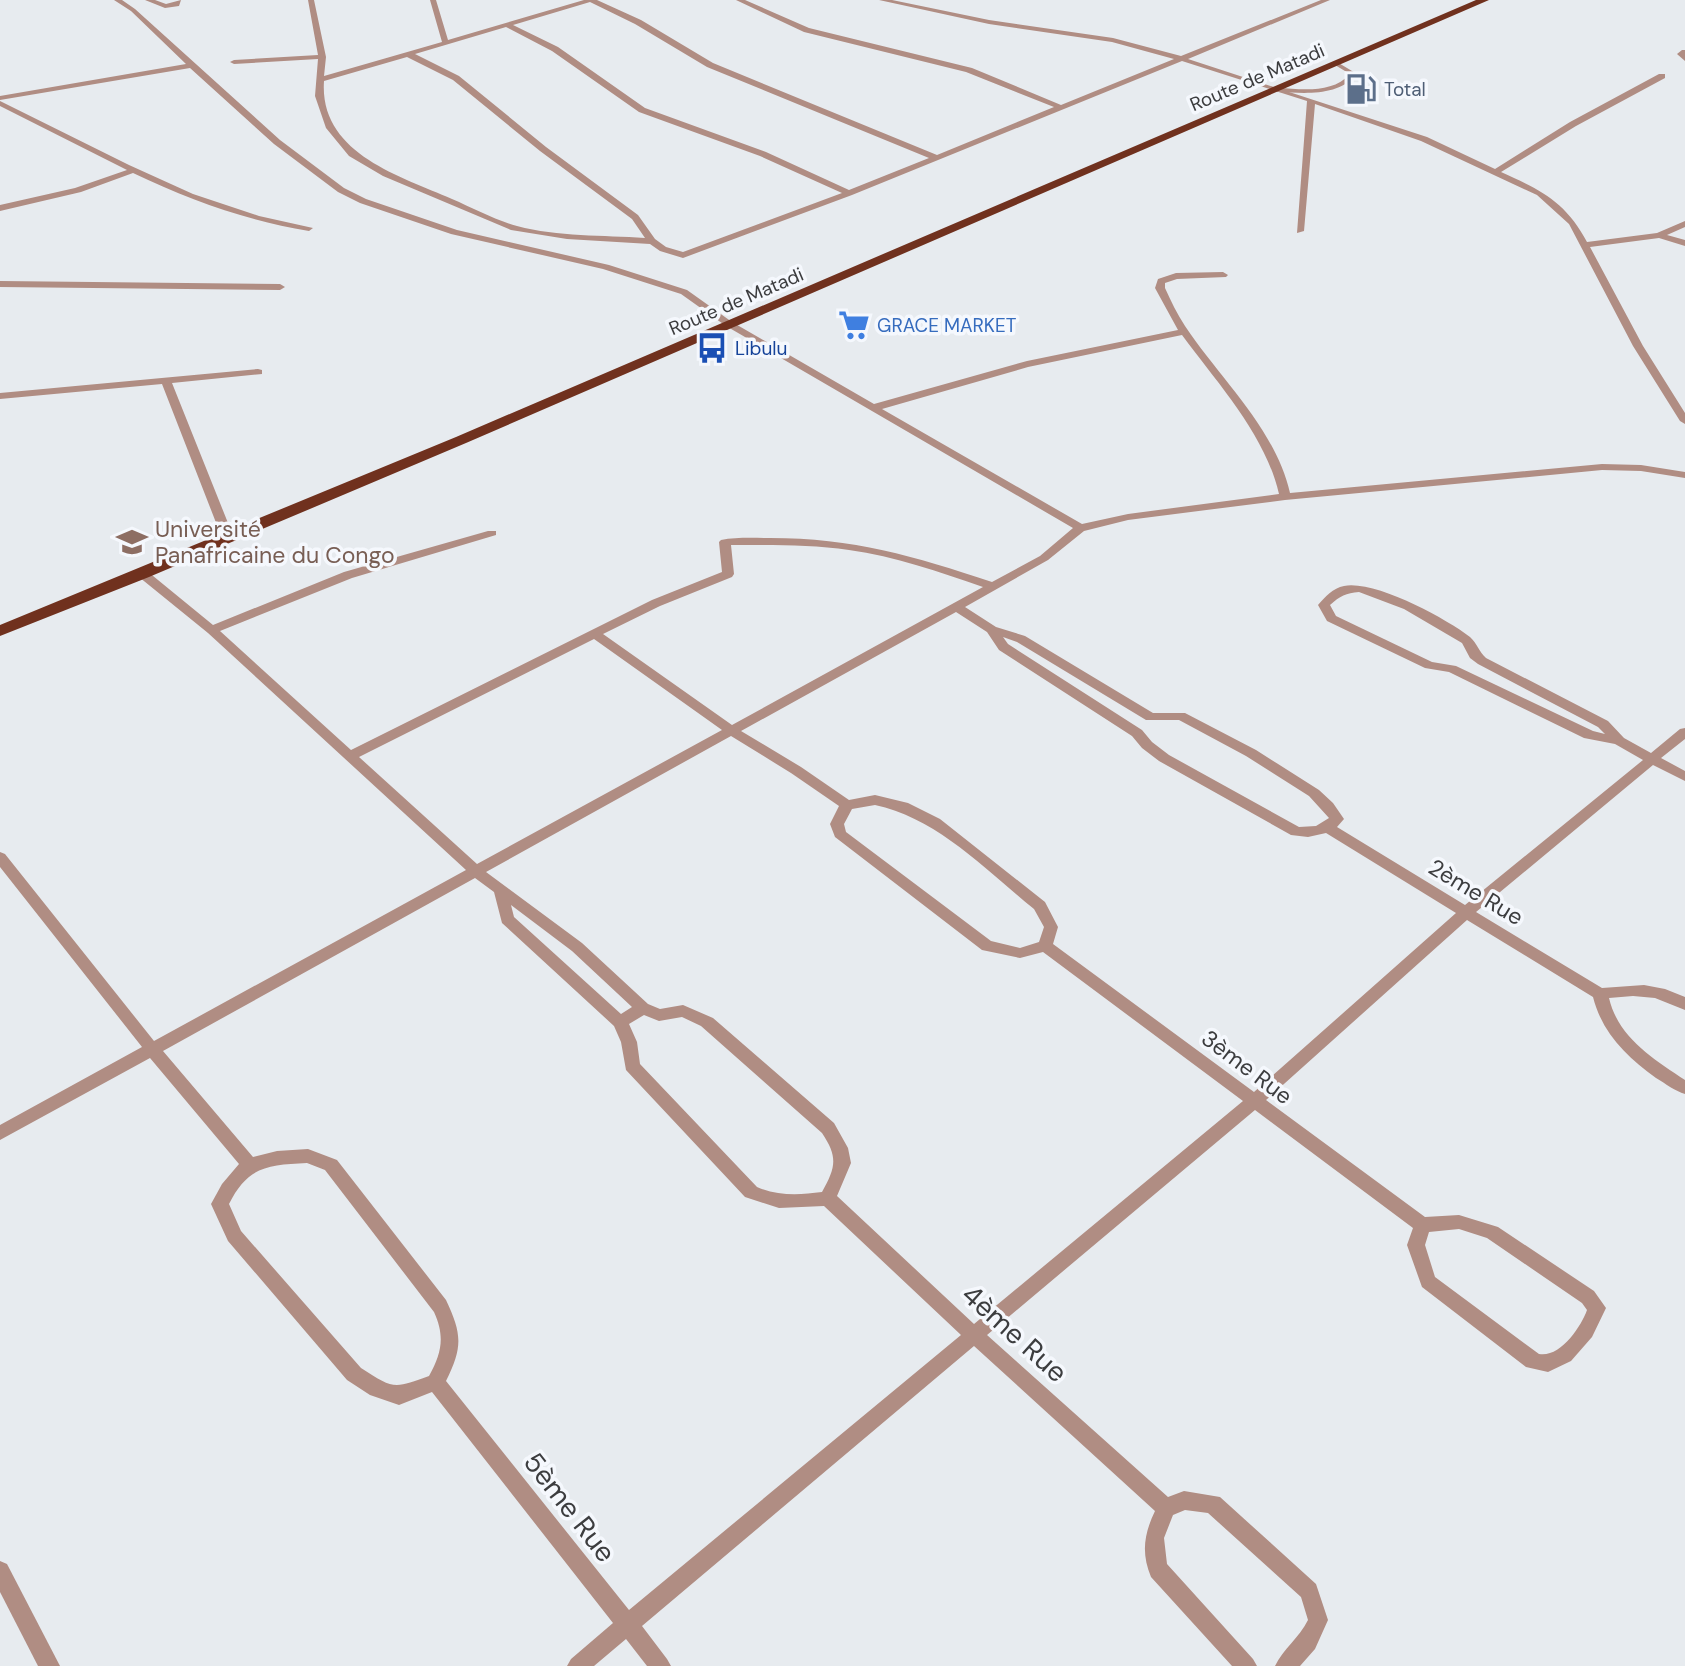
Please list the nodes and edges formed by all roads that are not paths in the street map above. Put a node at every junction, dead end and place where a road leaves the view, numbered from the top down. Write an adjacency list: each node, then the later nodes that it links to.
1 (117, 0): 19 (street)
2 (149, 0): 3 (street)
3 (178, 0)
4 (311, 0): 14 (street)
5 (433, 0): 11 (street)
6 (739, 0): 26 (street)
7 (882, 0): 15 (street)
8 (1327, 0): 15 (street)
9 (1484, 0): 18 (highway, Route de Matadi)
10 (508, 25): 11 (street); 27 (street); 30 (street)
11 (446, 44): 13 (street)
12 (1685, 52): 16 (street)
13 (410, 55): 21 (street); 36 (street)
14 (322, 57): 17 (street); 21 (street)
15 (1182, 59): 22 (street); 26 (street)
16 (1685, 59)
17 (234, 62)
18 (1337, 64): 22 (highway, Route de Matadi); 22 (lane)
19 (193, 65): 23 (street); 42 (street)
20 (1661, 76): 29 (street)
21 (320, 80): 36 (street)
22 (1278, 90): 24 (street); 42 (highway, Route de Matadi)
23 (0, 98)
24 (1311, 100): 29 (street); 34 (street)
25 (0, 103): 28 (street)
26 (1060, 107): 27 (street)
27 (935, 157): 30 (street)
28 (132, 171): 31 (street); 33 (street)
29 (1497, 172): 38 (street)
30 (849, 192): 36 (street)
31 (0, 208)
32 (1685, 224): 35 (street)
33 (309, 228)
34 (1300, 231)
35 (1659, 235): 37 (street); 38 (street)
36 (652, 242)
37 (1685, 243)
38 (1583, 245): 48 (street)
39 (1223, 275): 43 (street)
40 (0, 284): 41 (street)
41 (280, 287)
42 (729, 324): 47 (street); 53 (highway, Route de Matadi)
43 (1184, 332): 47 (street); 50 (street)
44 (258, 372): 45 (street)
45 (166, 382): 46 (street); 53 (street)
46 (0, 396)
47 (873, 408): 51 (street)
48 (1685, 421)
49 (1685, 475): 50 (street)
50 (1285, 497): 51 (street)
51 (1080, 528): 55 (street)
52 (492, 533): 57 (street)
53 (228, 538): 54 (highway, Route de Matadi)
54 (143, 574): 57 (street); 59 (highway, Route de Matadi)
55 (991, 586): 56 (street); 60 (street)
56 (956, 607): 58 (street); 65 (street)
57 (212, 630): 68 (street)
58 (992, 630): 63 (street); 64 (street)
59 (0, 631)
60 (594, 634): 65 (street); 68 (street)
61 (1482, 661): 62 (street); 62 (street); 67 (street)
62 (1464, 674): 67 (street)
63 (1139, 708): 64 (street); 72 (street)
64 (1119, 721): 72 (street)
65 (730, 730): 71 (street); 74 (street)
66 (1685, 732): 69 (street)
67 (1619, 741): 69 (street)
68 (350, 756): 74 (street)
69 (1651, 759): 70 (street); 76 (street)
70 (1685, 777)
71 (846, 805): 77 (street); 77 (street)
72 (1328, 828): 76 (street, 2ème Rue)
73 (0, 857): 82 (street)
74 (477, 872): 75 (street); 82 (street)
75 (501, 892): 80 (street); 81 (street)
76 (1466, 912): 78 (street, 2ème Rue); 84 (street)
77 (1045, 946): 84 (street, 3ème Rue)
78 (1600, 994): 79 (street); 83 (street)
79 (1685, 1004)
80 (643, 1007): 81 (street); 87 (street)
81 (620, 1022): 87 (street)
82 (152, 1049): 85 (street); 86 (street)
83 (1685, 1088)
84 (1254, 1101): 88 (street, 3ème Rue); 89 (street)
85 (0, 1133)
86 (250, 1165): 90 (street); 90 (street)
87 (827, 1198): 89 (street, 4ème Rue)
88 (1422, 1225): 88 (street)
89 (974, 1335): 91 (street, 4ème Rue); 93 (street)
90 (436, 1382): 93 (street, 5ème Rue)
91 (1166, 1508): 97 (street); 98 (street)
92 (0, 1572): 94 (street)
93 (628, 1625): 95 (street); 96 (street, 5ème Rue)
94 (48, 1666)
95 (578, 1666)
96 (660, 1666)
97 (1246, 1666)
98 (1286, 1666)

